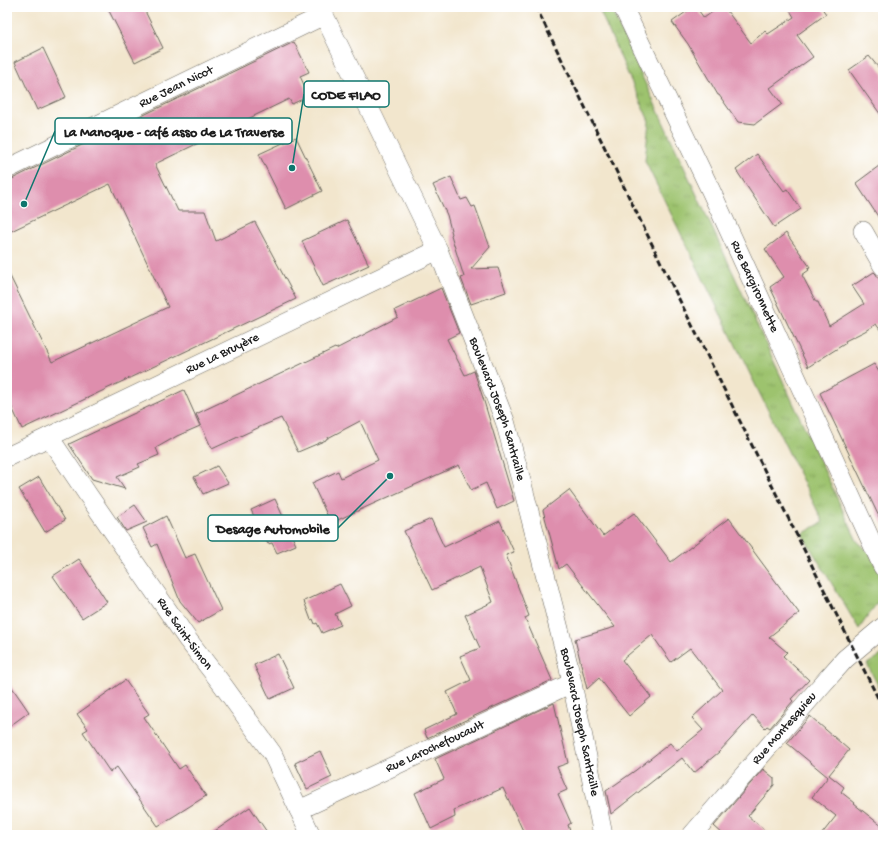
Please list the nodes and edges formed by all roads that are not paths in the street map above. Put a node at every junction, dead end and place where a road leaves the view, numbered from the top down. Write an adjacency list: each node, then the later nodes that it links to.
1 (623, 7): 9 (street, Rue Bargironnette)
2 (322, 11): 3 (street, Rue Jean Nicot); 5 (street, Boulevard Joseph Santraille)
3 (7, 169)
4 (863, 231): 6 (street)
5 (438, 250): 7 (street, Rue La Bruyère); 11 (street, Boulevard Joseph Santraille)
6 (883, 266)
7 (49, 437): 8 (street, Rue La Bruyère); 12 (street, Rue Saint-Simon)
8 (7, 457)
9 (883, 567)
10 (883, 627): 15 (street, Rue Montesquieu)
11 (572, 683): 12 (street, Rue Larochefoucault); 14 (street, Boulevard Joseph Santraille)
12 (299, 810): 13 (street, Rue Saint-Simon)
13 (311, 835)
14 (603, 835)
15 (692, 835)

